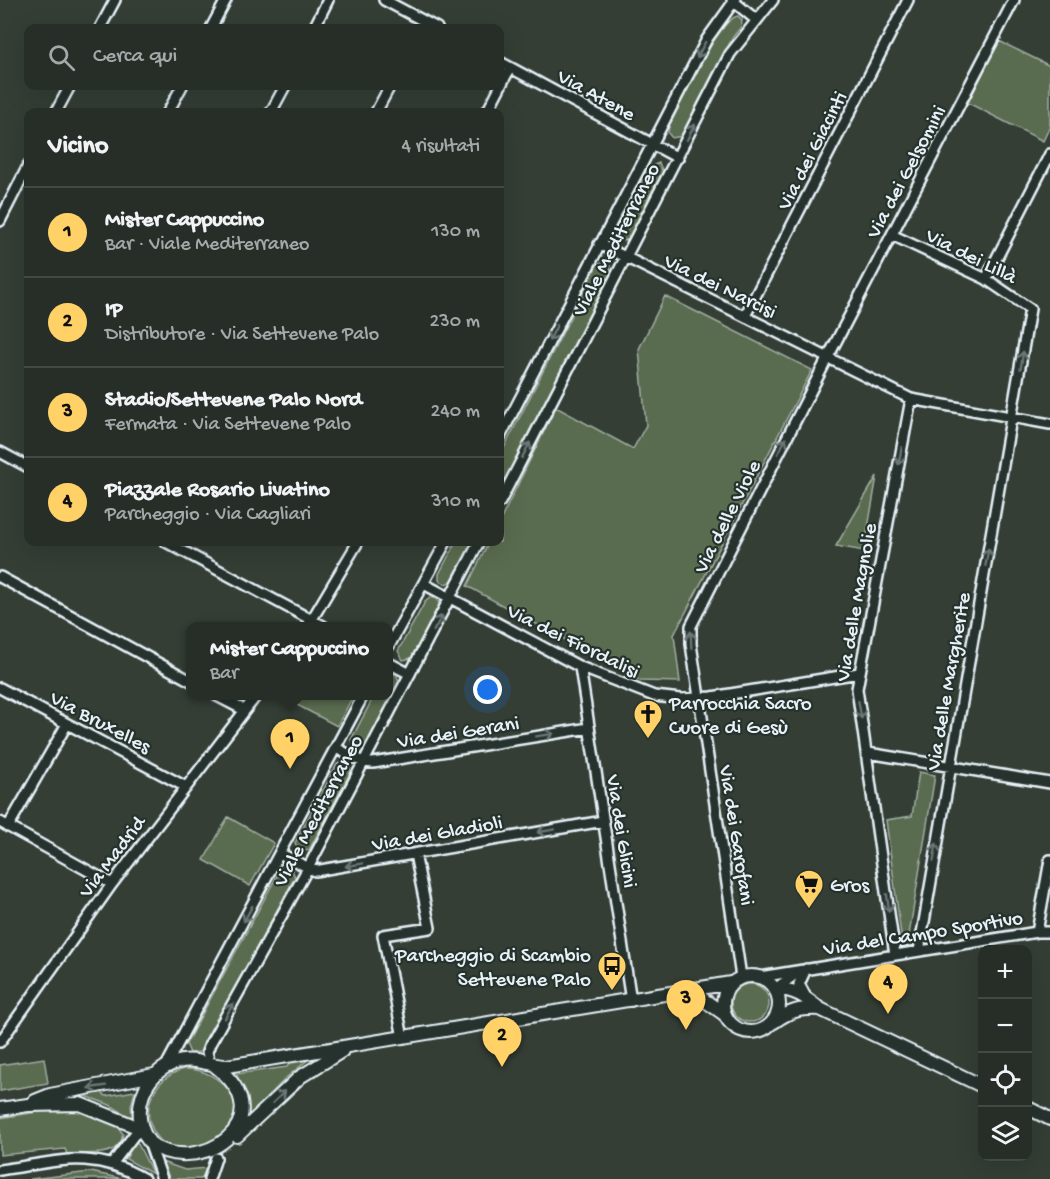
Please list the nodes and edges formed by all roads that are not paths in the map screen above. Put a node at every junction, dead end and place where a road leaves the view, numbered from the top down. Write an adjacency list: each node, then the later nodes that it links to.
1 (115, 0): 10 (street)
2 (226, 0): 11 (street)
3 (328, 0): 12 (street)
4 (384, 0): 13 (street)
5 (733, 0): 9 (street); 27 (street, Viale Mediterraneo, one-way to 27)
6 (773, 0): 9 (street, Viale Mediterraneo)
7 (908, 0): 36 (street, Via dei Giacinti)
8 (1014, 0): 32 (street, Via dei Gelsomini)
9 (756, 19): 29 (street, Viale Mediterraneo, one-way to 9)
10 (102, 24)
11 (213, 24)
12 (316, 24)
13 (420, 24)
14 (504, 64): 15 (street, Via Atene)
15 (510, 68): 16 (street); 27 (street, Via Atene)
16 (504, 79)
17 (68, 90): 22 (street)
18 (180, 90): 23 (street)
19 (283, 90): 24 (street)
20 (388, 90): 25 (street)
21 (498, 90): 26 (street)
22 (58, 108)
23 (170, 108)
24 (273, 108)
25 (378, 108)
26 (489, 108)
27 (651, 144): 29 (street, Via Atene); 33 (street, Viale Mediterraneo)
28 (1050, 154): 35 (street)
29 (678, 158): 34 (street, Viale Mediterraneo)
30 (24, 174): 31 (street)
31 (0, 221)
32 (892, 235): 35 (street, Via dei Lillà); 37 (street, Via dei Gelsomini)
33 (599, 244): 34 (street, Via dei Narcisi); 41 (street, Viale Mediterraneo, one-way to 41)
34 (625, 258): 36 (street, Via dei Narcisi); 44 (street, Viale Mediterraneo, one-way to 34)
35 (986, 279): 39 (street, Via dei Lillà, one-way to 35)
36 (745, 316): 37 (street, Via dei Narcisi)
37 (827, 359): 38 (street, Via dei Narcisi); 61 (street, Via delle Viole, one-way to 37)
38 (911, 399): 39 (street, Via dei Narcisi); 57 (street, Via delle Magnolie, one-way to 57)
39 (1013, 418): 40 (street, Via dei Narcisi); 71 (street, Via delle Margherite, one-way to 39)
40 (1050, 424)
41 (504, 429)
42 (0, 452): 43 (street)
43 (24, 465)
44 (504, 494)
45 (173, 546): 52 (street)
46 (356, 546): 53 (street)
47 (444, 546): 50 (street)
48 (477, 546): 51 (street, Viale Mediterraneo)
49 (0, 577): 59 (street)
50 (424, 584): 51 (street, Via dei Fiordalisi); 54 (street)
51 (452, 598): 56 (street, Via dei Fiordalisi); 58 (street, Viale Mediterraneo, one-way to 51)
52 (306, 622)
53 (311, 622)
54 (393, 639)
55 (393, 665): 58 (street)
56 (580, 667): 61 (street, Via dei Fiordalisi); 67 (street, Via dei Glicini)
57 (859, 673): 61 (street, Via dei Fiordalisi); 69 (street, Via delle Magnolie, one-way to 69)
58 (410, 674): 70 (street, Viale Mediterraneo)
59 (186, 678)
60 (0, 688): 66 (street, Via Bruxelles)
61 (698, 698): 87 (street, Via dei Garofani)
62 (225, 700): 65 (street)
63 (253, 700): 65 (street, Via Madrid)
64 (361, 700): 68 (street, Viale Mediterraneo)
65 (244, 710): 73 (street, Via Madrid)
66 (67, 724): 73 (street, Via Bruxelles); 75 (street)
67 (590, 728): 70 (street, Via dei Gerani, one-way to 67); 74 (street, Via dei Glicini)
68 (336, 748): 70 (street); 76 (street, Viale Mediterraneo)
69 (867, 753): 71 (street); 84 (street, Via delle Magnolie, one-way to 84)
70 (363, 762): 79 (street, Viale Mediterraneo)
71 (949, 767): 72 (street); 83 (street, Via delle Margherite, one-way to 71)
72 (1050, 783)
73 (186, 787): 80 (street, Via Madrid)
74 (603, 821): 77 (street, Via dei Gladioli, one-way to 77); 91 (street, Via dei Glicini)
75 (4, 824): 80 (street)
76 (281, 854): 79 (street, Via dei Gladioli); 99 (street, Viale Mediterraneo, one-way to 99)
77 (415, 854): 79 (street, Via dei Gladioli, one-way to 79); 95 (street)
78 (1050, 860): 81 (street)
79 (308, 868): 98 (street, Viale Mediterraneo, one-way to 79)
80 (112, 884): 96 (street, Via Madrid)
81 (1037, 932): 82 (street, Via del Campo Sportivo); 83 (street, Via del Campo Sportivo)
82 (1050, 932)
83 (919, 951): 84 (street, Via del Campo Sportivo)
84 (895, 955): 85 (street, Via del Campo Sportivo)
85 (804, 969): 86 (street, Via del Campo Sportivo); 88 (street, Via del Campo Sportivo); 90 (street)
86 (760, 977): 87 (street); 88 (street)
87 (736, 980): 89 (street); 93 (street)
88 (776, 989): 90 (street); 94 (street)
89 (690, 990): 91 (street); 93 (street)
90 (807, 999): 92 (street)
91 (631, 1001): 95 (street)
92 (820, 1009): 94 (street); 101 (street)
93 (724, 1014): 94 (street)
94 (772, 1023)
95 (403, 1038): 97 (street)
96 (0, 1042)
97 (350, 1047): 98 (street); 107 (street, one-way to 97)
98 (213, 1065): 99 (street); 107 (street)
99 (166, 1066): 100 (street)
100 (154, 1075): 102 (street, one-way to 102); 106 (street)
101 (978, 1084)
102 (28, 1105): 103 (street); 106 (street)
103 (0, 1109)
104 (1032, 1110): 105 (street)
105 (1050, 1119)
106 (142, 1130): 108 (street); 110 (street)
107 (237, 1137): 109 (street)
108 (149, 1142): 109 (street); 113 (street)
109 (216, 1158): 114 (street)
110 (112, 1164): 111 (street); 112 (street)
111 (0, 1170)
112 (144, 1179)
113 (162, 1179)
114 (209, 1179)

